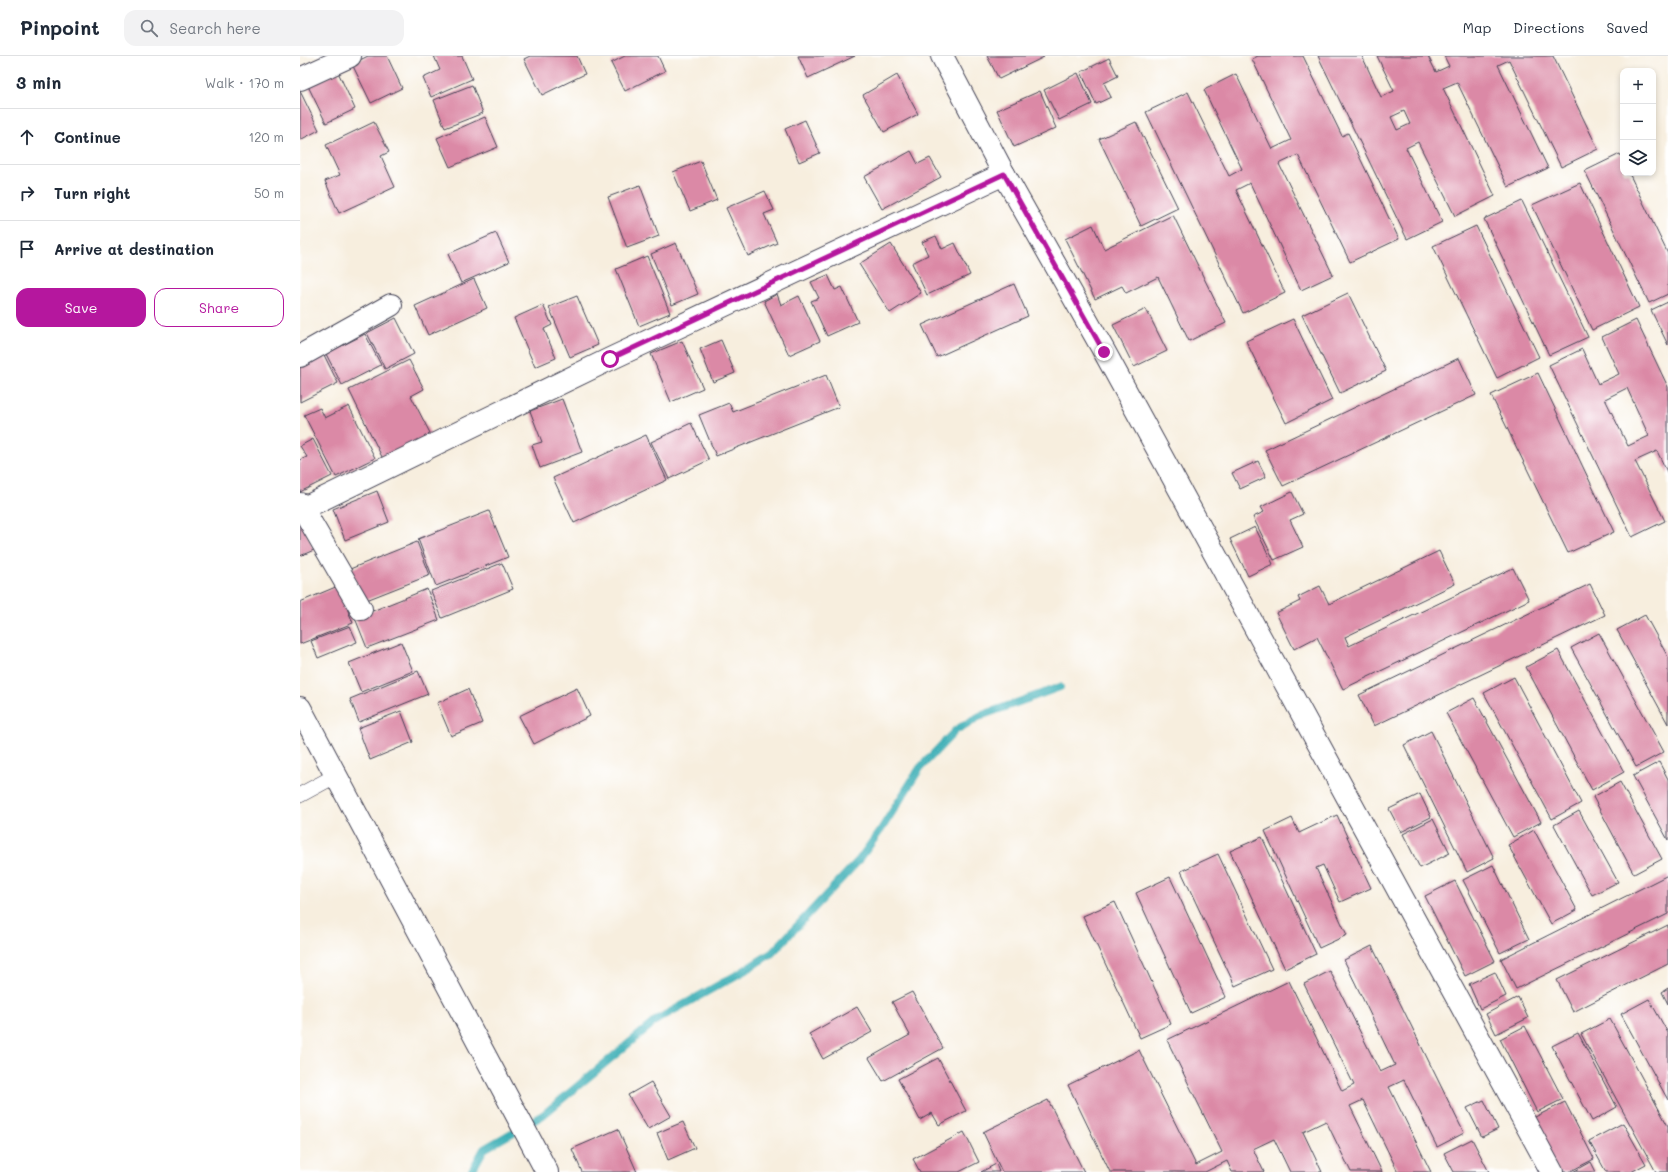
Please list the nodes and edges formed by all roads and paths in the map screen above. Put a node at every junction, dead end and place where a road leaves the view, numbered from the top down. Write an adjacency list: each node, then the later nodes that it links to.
1 (350, 56): 3 (street)
2 (942, 56): 4 (street)
3 (300, 78)
4 (1004, 174): 7 (street); 13 (street)
5 (390, 305): 6 (street)
6 (300, 356)
7 (301, 508): 8 (street)
8 (361, 609)
9 (300, 708): 10 (street)
10 (335, 776): 11 (lane); 12 (street)
11 (300, 795)
12 (547, 1172)
13 (1552, 1172)

